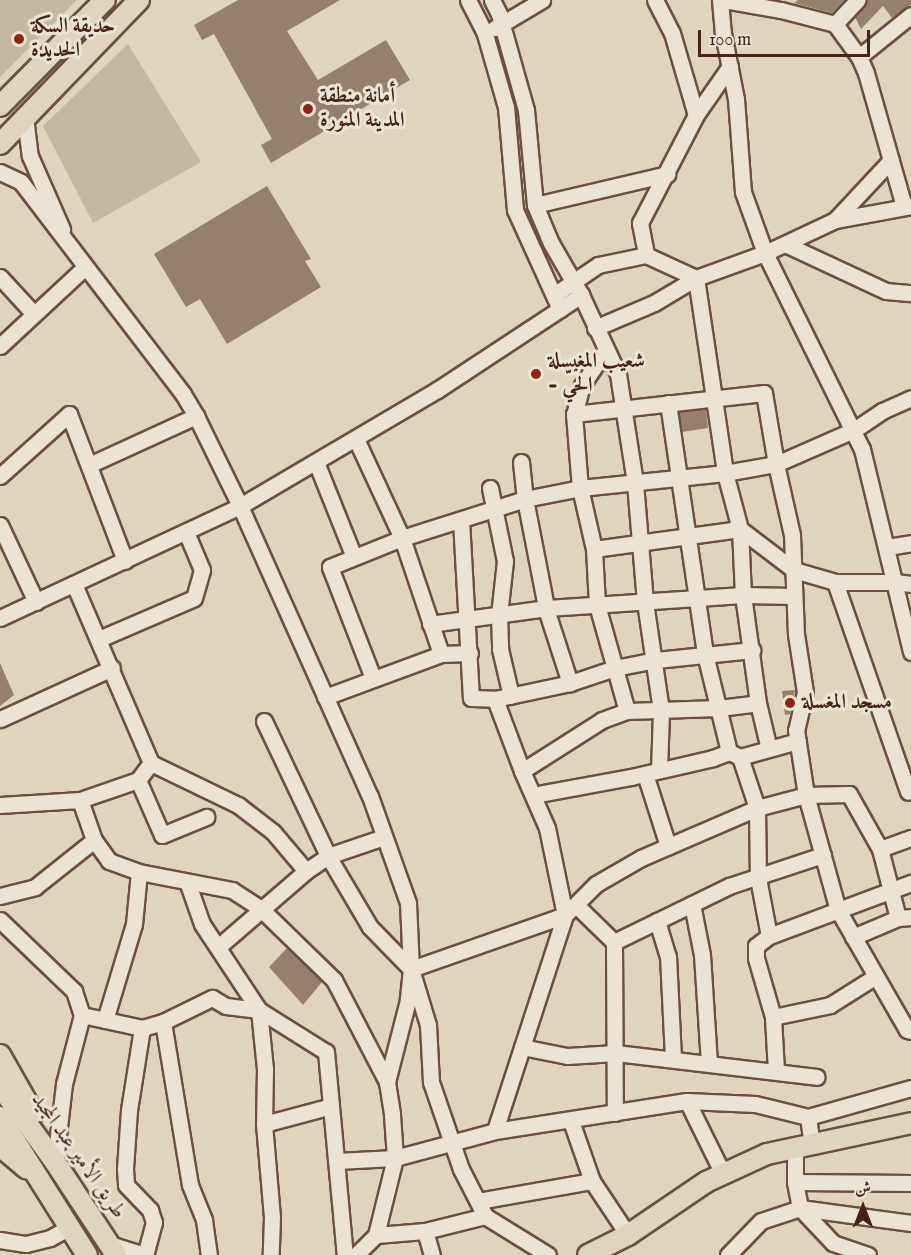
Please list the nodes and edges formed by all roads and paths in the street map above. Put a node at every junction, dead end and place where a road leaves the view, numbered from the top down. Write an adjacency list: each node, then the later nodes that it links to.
1 (105, 0): 16 (main road)
2 (139, 0): 18 (main road)
3 (468, 0): 13 (street)
4 (492, 0): 12 (street)
5 (542, 0): 12 (street)
6 (655, 0): 17 (street)
7 (722, 0): 9 (street); 15 (street)
8 (857, 0): 11 (street)
9 (786, 5): 11 (street)
10 (911, 15): 14 (street)
11 (835, 24): 14 (street)
12 (502, 25): 13 (street); 23 (street)
13 (484, 34): 35 (street)
14 (859, 57): 20 (street)
15 (730, 66): 17 (street); 27 (street)
16 (0, 106)
17 (696, 115): 22 (street)
18 (25, 117): 19 (main road); 29 (street)
19 (0, 144)
20 (891, 160): 24 (street); 25 (street)
21 (0, 172): 29 (street)
22 (667, 174): 23 (street); 28 (street)
23 (535, 205): 32 (street)
24 (907, 206): 25 (street)
25 (836, 220): 26 (street)
26 (785, 244): 27 (street); 33 (street)
27 (765, 254): 31 (street); 46 (street)
28 (646, 255): 31 (street); 32 (street)
29 (80, 262): 36 (street); 45 (street)
30 (0, 277): 36 (street)
31 (696, 278): 37 (street); 40 (street)
32 (573, 281): 34 (street); 35 (street)
33 (911, 293)
34 (581, 295): 35 (street); 37 (street)
35 (556, 302): 47 (street)
36 (34, 314): 38 (street)
37 (595, 328): 39 (street)
38 (0, 346)
39 (605, 351): 43 (street); 44 (street)
40 (714, 398): 42 (street); 50 (street); 52 (street)
41 (911, 398): 46 (street)
42 (668, 403): 43 (street); 54 (street)
43 (624, 407): 44 (street); 55 (street)
44 (574, 414): 57 (street)
45 (196, 416): 51 (street); 59 (street)
46 (854, 430): 50 (street); 69 (street)
47 (356, 440): 48 (street); 66 (street)
48 (316, 462): 59 (street); 71 (street)
49 (521, 462): 58 (street)
50 (776, 464): 52 (street); 73 (street)
51 (89, 465): 53 (street); 72 (street)
52 (725, 473): 54 (street); 63 (street)
53 (0, 476)
54 (680, 478): 55 (street); 65 (street)
55 (635, 483): 57 (street); 67 (street)
56 (490, 488): 60 (street)
57 (580, 488): 58 (street); 70 (street)
58 (525, 499): 60 (street); 84 (street)
59 (240, 506): 64 (street); 101 (street)
60 (493, 510): 61 (street); 85 (street)
61 (461, 520): 66 (street); 87 (street)
62 (0, 525): 82 (street)
63 (740, 530): 65 (street); 73 (street); 78 (street)
64 (186, 532): 72 (street); 89 (street)
65 (689, 537): 67 (street); 80 (street)
66 (402, 538): 71 (street); 88 (street)
67 (640, 543): 70 (street); 81 (street)
68 (911, 543): 69 (street)
69 (887, 546): 75 (street)
70 (594, 549): 83 (street)
71 (354, 557): 98 (street)
72 (125, 561): 76 (street)
73 (794, 570): 74 (street); 79 (street)
74 (835, 582): 75 (street); 116 (street)
75 (895, 582): 77 (street); 92 (street)
76 (74, 584): 82 (street); 89 (street)
77 (911, 584)
78 (743, 595): 79 (street); 80 (street); 90 (street)
79 (793, 596): 109 (street)
80 (696, 598): 81 (street); 94 (street)
81 (645, 602): 83 (street); 95 (street)
82 (36, 603): 86 (street)
83 (597, 605): 84 (street); 97 (street)
84 (547, 608): 85 (street); 99 (street)
85 (499, 615): 87 (street); 100 (street)
86 (0, 618)
87 (468, 618): 88 (street); 91 (street)
88 (430, 624): 93 (street)
89 (99, 639): 96 (street)
90 (752, 650): 94 (street); 103 (street)
91 (470, 652): 93 (street); 102 (street)
92 (911, 652)
93 (441, 654): 98 (street)
94 (705, 654): 95 (street); 104 (street)
95 (656, 660): 97 (street); 106 (street)
96 (112, 668): 107 (street); 112 (street)
97 (615, 668): 99 (street); 105 (street)
98 (373, 678): 101 (street)
99 (570, 683): 100 (street)
100 (511, 696): 102 (street)
101 (325, 697): 123 (street)
102 (495, 699): 113 (street)
103 (758, 703): 104 (street); 110 (street)
104 (718, 708): 106 (street); 111 (street)
105 (627, 711): 106 (street); 113 (street)
106 (661, 711): 114 (street)
107 (0, 719)
108 (264, 721): 129 (street)
109 (798, 741): 110 (street); 118 (street)
110 (769, 749): 111 (street)
111 (735, 754): 114 (street); 121 (street)
112 (150, 763): 115 (street); 130 (street)
113 (522, 771): 117 (street)
114 (652, 772): 117 (street); 126 (street)
115 (138, 780): 119 (street); 122 (street)
116 (908, 792)
117 (533, 795): 140 (street)
118 (806, 795): 121 (street); 127 (street); 128 (street)
119 (80, 800): 120 (street); 125 (street)
120 (0, 805)
121 (757, 808): 126 (street); 132 (street)
122 (206, 818)
123 (384, 837): 129 (street); 148 (street)
124 (911, 838): 127 (street)
125 (94, 840): 131 (street); 136 (street)
126 (668, 846): 140 (street)
127 (880, 849): 135 (street)
128 (823, 855): 132 (street); 139 (street)
129 (328, 856): 130 (street); 148 (street)
130 (306, 871): 138 (street)
131 (139, 872): 134 (street); 153 (street)
132 (758, 878): 137 (street); 144 (street)
133 (911, 883): 135 (street)
134 (188, 884): 138 (street); 147 (street)
135 (892, 888): 139 (street); 141 (street)
136 (0, 896)
137 (692, 904): 143 (street); 161 (street)
138 (261, 909): 147 (street); 164 (street)
139 (838, 909): 144 (street); 145 (street)
140 (571, 911): 146 (street); 148 (street); 157 (street)
141 (904, 918): 145 (street)
142 (0, 920): 151 (street)
143 (657, 921): 146 (street); 160 (street)
144 (769, 936): 152 (street)
145 (853, 937): 149 (street)
146 (614, 942): 158 (street)
147 (218, 946): 150 (street)
148 (411, 969): 164 (street); 176 (street)
149 (876, 976): 152 (street); 156 (street)
150 (259, 1010): 154 (street); 168 (street); 174 (street)
151 (82, 1015): 153 (street); 181 (street)
152 (773, 1017): 162 (street)
153 (105, 1020): 155 (street)
154 (163, 1022): 155 (street); 202 (street)
155 (142, 1028): 201 (street)
156 (911, 1031)
157 (522, 1047): 158 (street); 175 (street)
158 (616, 1053): 160 (street); 169 (street)
159 (0, 1055): 181 (main road)
160 (673, 1059): 161 (street)
161 (709, 1062): 162 (street)
162 (776, 1071): 163 (street)
163 (817, 1077)
164 (387, 1083): 179 (street)
165 (0, 1086): 181 (main road, طريق الأمير عبد المجيد)
166 (911, 1088): 171 (street)
167 (687, 1101): 169 (street); 171 (street); 182 (street)
168 (331, 1106): 174 (street); 180 (street)
169 (615, 1113): 172 (street)
170 (0, 1117): 183 (main road, طريق الأمير عبد المجيد)
171 (808, 1117): 178 (street)
172 (572, 1121): 175 (street); 184 (street)
173 (911, 1123): 178 (main road)
174 (264, 1124): 203 (street)
175 (495, 1131): 176 (street)
176 (452, 1142): 179 (street); 187 (street)
177 (0, 1146): 183 (main road)
178 (804, 1146): 182 (main road); 185 (street)
179 (395, 1158): 180 (street); 194 (street)
180 (336, 1161): 204 (street)
181 (55, 1162): 197 (main road, طريق الأمير عبد المجيد)
182 (723, 1174): 193 (main road)
183 (42, 1181): 191 (main road, طريق الأمير عبد المجيد)
184 (592, 1181): 187 (street); 193 (street)
185 (795, 1182): 186 (street); 188 (street)
186 (911, 1183)
187 (478, 1201): 189 (street)
188 (800, 1208): 190 (street); 198 (street); 209 (street)
189 (485, 1216): 192 (street); 207 (street)
190 (911, 1223)
191 (70, 1227): 195 (street); 200 (main road, طريق الأمير عبد المجيد)
192 (425, 1232): 194 (street); 206 (street)
193 (628, 1234): 208 (main road)
194 (376, 1235): 205 (street)
195 (50, 1238): 196 (street); 199 (street)
196 (0, 1240)
197 (113, 1249): 201 (street)
198 (832, 1249): 210 (street)
199 (46, 1255)
200 (87, 1255)
201 (145, 1255)
202 (209, 1255)
203 (271, 1255)
204 (345, 1255)
205 (356, 1255)
206 (432, 1255)
207 (548, 1255)
208 (588, 1255)
209 (728, 1255)
210 (868, 1255)

